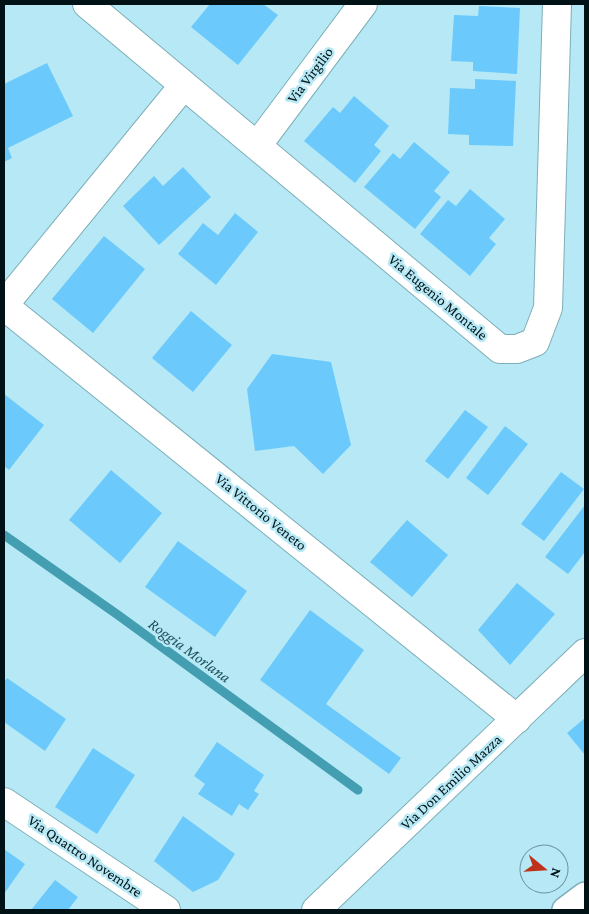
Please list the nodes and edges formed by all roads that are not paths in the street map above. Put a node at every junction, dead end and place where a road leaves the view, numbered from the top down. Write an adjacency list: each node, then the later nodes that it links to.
1 (87, 4): 4 (street, Via Eugenio Montale)
2 (363, 4): 5 (street, Via Virgilio)
3 (557, 4): 5 (street, Via Eugenio Montale)
4 (184, 85): 5 (street, Via Eugenio Montale); 6 (street, Via Vittorio Veneto)
5 (257, 146)
6 (4, 306): 8 (street, Via Vittorio Veneto)
7 (585, 654): 8 (street, Via Don Emilio Mazza)
8 (517, 719): 12 (street, Via Don Emilio Mazza)
9 (4, 802): 11 (street, Via Quattro Novembre)
10 (585, 895): 13 (street)
11 (166, 910)
12 (316, 910)
13 (565, 910)

